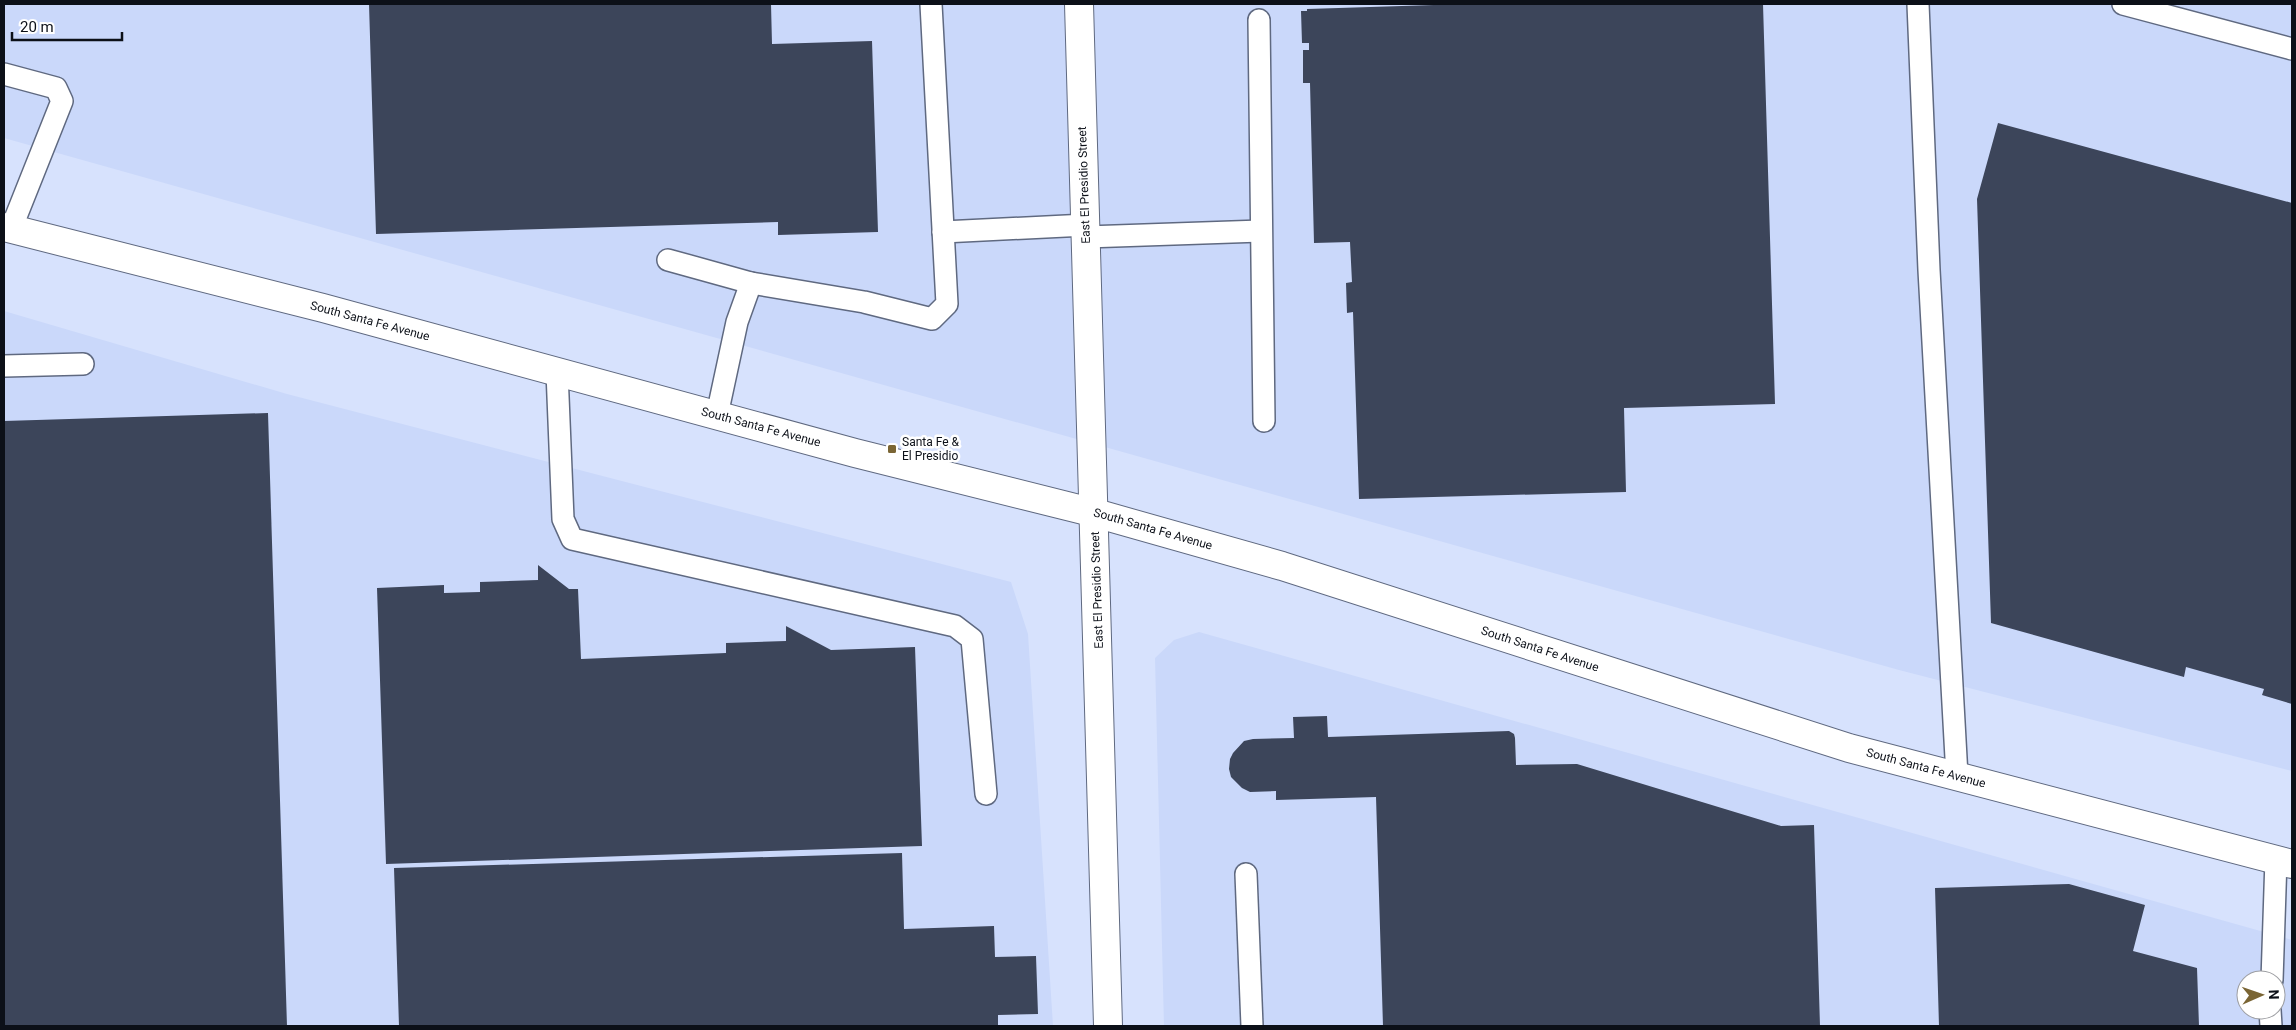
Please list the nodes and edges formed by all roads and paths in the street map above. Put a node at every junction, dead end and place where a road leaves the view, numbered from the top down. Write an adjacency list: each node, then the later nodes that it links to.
1 (932, 4): 10 (lane)
2 (1079, 4): 9 (main road, East El Presidio Street)
3 (1918, 4): 20 (lane)
4 (2123, 4): 6 (lane)
5 (1259, 20): 11 (lane)
6 (2292, 49)
7 (4, 74): 8 (lane)
8 (7, 228): 16 (main road, South Santa Fe Avenue)
9 (1086, 231): 10 (lane); 11 (lane); 19 (main road, East El Presidio Street)
10 (943, 232): 13 (lane)
11 (1261, 232): 18 (lane)
12 (668, 260): 13 (lane)
13 (751, 283): 17 (lane)
14 (83, 364): 15 (lane)
15 (4, 366)
16 (557, 372): 17 (main road, South Santa Fe Avenue); 21 (lane)
17 (716, 415): 19 (main road, South Santa Fe Avenue)
18 (1264, 421)
19 (1094, 513): 20 (main road, South Santa Fe Avenue); 25 (main road, East El Presidio Street)
20 (1957, 776): 22 (main road, South Santa Fe Avenue)
21 (986, 794)
22 (2284, 862): 24 (lane)
23 (1246, 874): 26 (lane)
24 (2273, 970)
25 (1108, 1026)
26 (1252, 1026)

